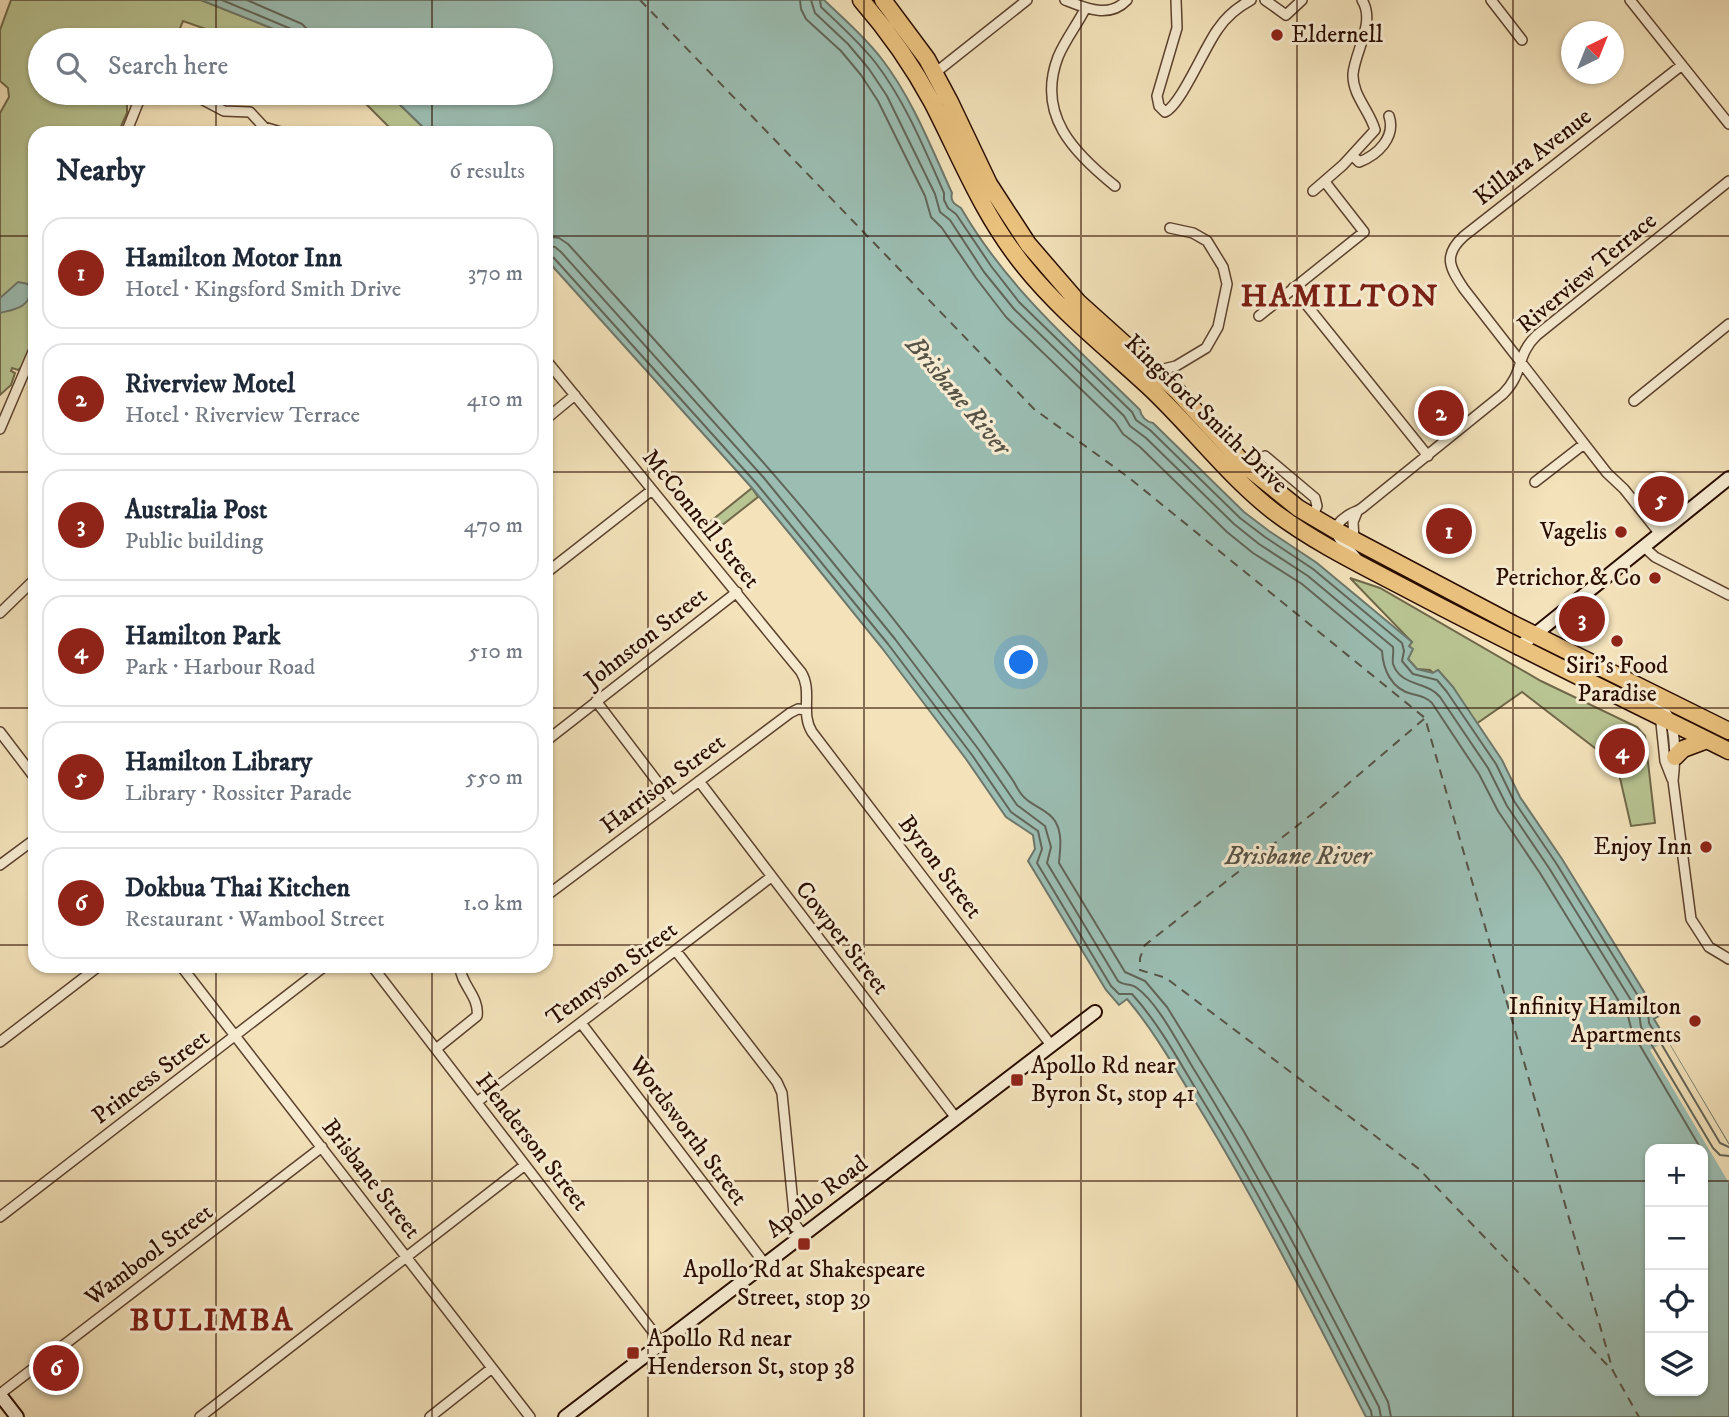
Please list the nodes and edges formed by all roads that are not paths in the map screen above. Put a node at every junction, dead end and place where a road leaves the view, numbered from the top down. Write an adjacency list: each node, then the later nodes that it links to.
1 (861, 0): 54 (highway, Kingsford Smith Drive)
2 (883, 0): 16 (highway, Kingsford Smith Drive)
3 (1027, 0): 16 (street)
4 (1065, 0): 13 (street)
5 (1127, 0): 13 (street)
6 (1176, 0): 7 (street)
7 (1251, 0)
8 (1265, 0): 9 (street)
9 (1301, 0)
10 (1362, 0): 23 (street)
11 (1491, 0): 14 (street)
12 (1637, 3): 15 (street)
13 (1085, 9): 26 (street)
14 (1522, 40)
15 (1682, 65): 20 (street); 32 (street, Killara Avenue)
16 (934, 73): 36 (highway, Kingsford Smith Drive)
17 (137, 105): 21 (street)
18 (213, 105): 22 (street)
19 (1389, 116): 23 (street)
20 (1729, 124)
21 (129, 126)
22 (263, 126)
23 (1353, 156): 25 (street)
24 (1729, 181): 32 (street, Riverview Terrace)
25 (1325, 182): 27 (street); 29 (street)
26 (1115, 186)
27 (1313, 191)
28 (1170, 228): 34 (street)
29 (1293, 288): 30 (street); 44 (street)
30 (1259, 316)
31 (1729, 324): 39 (street)
32 (1521, 362): 42 (street); 44 (street, Riverview Terrace)
33 (28, 363): 41 (street)
34 (1176, 366): 36 (street); 37 (street)
35 (553, 368): 38 (street, McConnell Street)
36 (1155, 371): 37 (highway, Kingsford Smith Drive)
37 (1170, 384): 49 (highway, Kingsford Smith Drive)
38 (575, 395): 40 (street); 47 (street, McConnell Street)
39 (1634, 401)
40 (553, 413)
41 (0, 429)
42 (1584, 444): 46 (street); 51 (street)
43 (1265, 456): 49 (street, Kingsford Smith Drive)
44 (1428, 456): 48 (street, Riverview Terrace)
45 (1729, 478): 51 (street)
46 (1535, 482)
47 (652, 490): 55 (street); 57 (street, McConnell Street)
48 (1357, 512): 50 (street, Riverview Terrace); 52 (street)
49 (1312, 517): 50 (highway, Kingsford Smith Drive)
50 (1337, 531): 52 (highway, Kingsford Smith Drive); 54 (street)
51 (1660, 534): 53 (street)
52 (1354, 540): 60 (highway, Kingsford Smith Drive)
53 (1644, 547): 58 (street); 60 (street)
54 (1361, 565): 61 (highway, Kingsford Smith Drive)
55 (553, 568)
56 (28, 586): 59 (street)
57 (737, 592): 63 (street, Johnston Street); 64 (street, McConnell Street)
58 (1729, 595)
59 (0, 613)
60 (1534, 635): 61 (street); 62 (highway, Kingsford Smith Drive)
61 (1518, 648): 65 (highway, Kingsford Smith Drive)
62 (1642, 687): 65 (street); 66 (highway, Kingsford Smith Drive)
63 (596, 701): 68 (street, Johnston Street); 75 (street)
64 (806, 710): 73 (street, Harrison Street); 91 (street, Byron Street)
65 (1664, 719): 69 (highway, Kingsford Smith Drive); 71 (street); 74 (street)
66 (1729, 731)
67 (0, 732): 72 (street)
68 (553, 735)
69 (1707, 740): 70 (highway, Kingsford Smith Drive); 71 (highway)
70 (1729, 751)
71 (1675, 757): 74 (street)
72 (28, 769)
73 (699, 781): 75 (street, Harrison Street); 78 (street, Cowper Street)
74 (1673, 781): 81 (street)
75 (672, 801): 79 (street, Harrison Street)
76 (28, 844): 77 (street)
77 (0, 865)
78 (771, 877): 80 (street, Tennyson Street); 94 (street, Cowper Street)
79 (553, 891)
80 (676, 950): 88 (street, Tennyson Street); 98 (street)
81 (1729, 959)
82 (90, 973): 90 (street)
83 (186, 973): 89 (street, Brisbane Street)
84 (316, 973): 89 (street, Princess Street)
85 (377, 973): 92 (street, Henderson Street)
86 (461, 973): 92 (street)
87 (1095, 1012): 91 (street, Apollo Road)
88 (581, 1023): 93 (street, Tennyson Street); 100 (street, Wordsworth Street)
89 (236, 1036): 95 (street, Brisbane Street); 97 (street, Princess Street)
90 (0, 1042)
91 (1051, 1045): 94 (street, Apollo Road)
92 (436, 1049): 93 (street, Henderson Street)
93 (477, 1102): 96 (street, Henderson Street)
94 (956, 1118): 98 (street, Apollo Road)
95 (322, 1147): 99 (street, Brisbane Street); 103 (street, Wambool Street)
96 (526, 1166): 99 (street); 101 (street, Henderson Street)
97 (0, 1217)
98 (803, 1235): 100 (street, Apollo Road)
99 (407, 1257): 102 (street, Brisbane Street); 105 (street)
100 (765, 1264): 101 (street, Apollo Road)
101 (661, 1342): 108 (street, Apollo Road)
102 (492, 1368): 106 (street); 107 (street, Brisbane Street)
103 (0, 1394): 104 (street)
104 (14, 1416)
105 (200, 1417)
106 (430, 1417)
107 (530, 1417)
108 (565, 1417)

